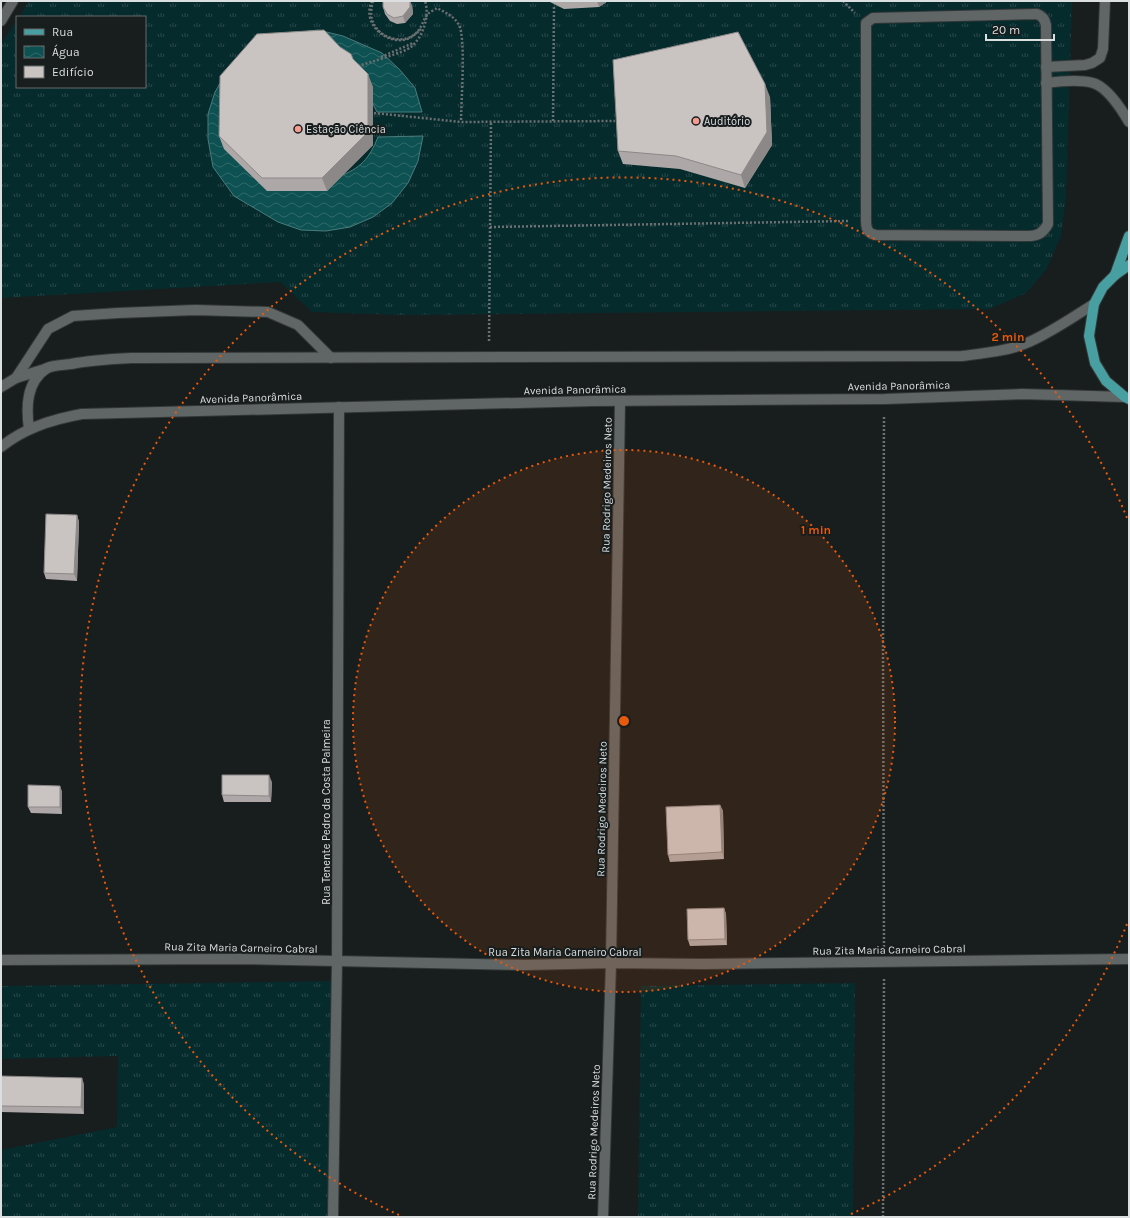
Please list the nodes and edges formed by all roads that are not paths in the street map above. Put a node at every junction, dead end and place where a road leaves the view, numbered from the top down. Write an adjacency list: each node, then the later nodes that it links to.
1 (13, 1): 3 (street)
2 (1105, 1): 4 (street)
3 (1, 21)
4 (1046, 67): 5 (street); 5 (street)
5 (1046, 83): 6 (street)
6 (1129, 122)
7 (1129, 236): 9 (main road)
8 (1129, 265): 9 (main road)
9 (1114, 275): 10 (main road)
10 (1094, 304): 11 (street); 15 (main road)
11 (331, 358): 12 (street); 13 (street)
12 (48, 368): 13 (street); 18 (street)
13 (16, 378): 14 (street)
14 (1, 387)
15 (1127, 398): 16 (street, Avenida Panorâmica)
16 (620, 401): 17 (street, Avenida Panorâmica); 23 (street, Rua Rodrigo Medeiros Neto)
17 (339, 407): 18 (street, Avenida Panorâmica); 22 (street, Rua Tenente Pedro da Costa Palmeira)
18 (29, 429): 19 (street, Avenida Panorâmica)
19 (1, 447)
20 (1, 960): 22 (street, Rua Zita Maria Carneiro Cabral)
21 (1129, 960): 23 (street, Rua Zita Maria Carneiro Cabral)
22 (337, 961): 23 (street, Rua Zita Maria Carneiro Cabral); 24 (street, Rua Tenente Pedro da Costa Palmeira)
23 (611, 963): 25 (street, Rua Rodrigo Medeiros Neto)
24 (333, 1217)
25 (603, 1217)

